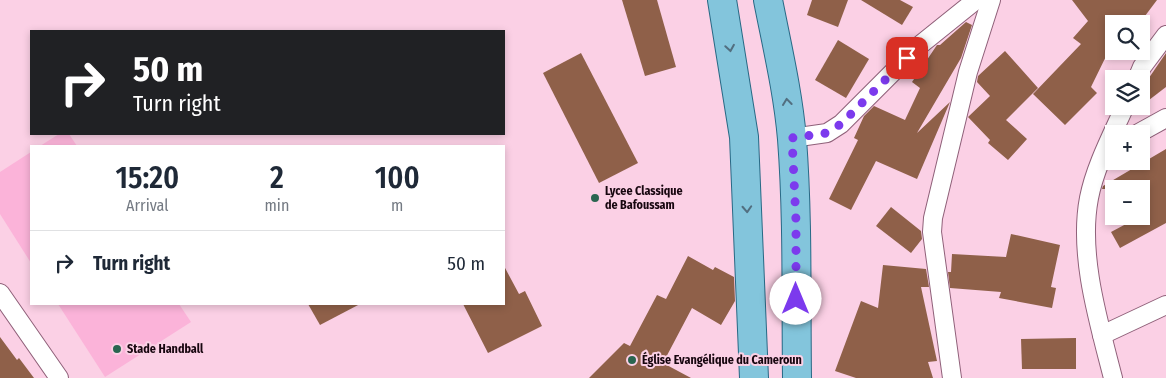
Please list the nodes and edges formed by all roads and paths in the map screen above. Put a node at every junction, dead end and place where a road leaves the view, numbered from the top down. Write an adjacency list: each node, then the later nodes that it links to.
1 (722, 0): 15 (main road, one-way to 15)
2 (768, 0): 9 (main road, one-way to 2)
3 (976, 0): 9 (street)
4 (991, 0): 17 (street)
5 (1166, 35): 6 (street)
6 (1141, 70)
7 (1166, 118): 8 (street)
8 (1150, 127)
9 (792, 138): 16 (main road)
10 (1105, 159): 13 (street)
11 (0, 293): 14 (street)
12 (1166, 305): 13 (street)
13 (1102, 335): 18 (street)
14 (59, 378)
15 (754, 378)
16 (797, 378)
17 (952, 378)
18 (1113, 378)

